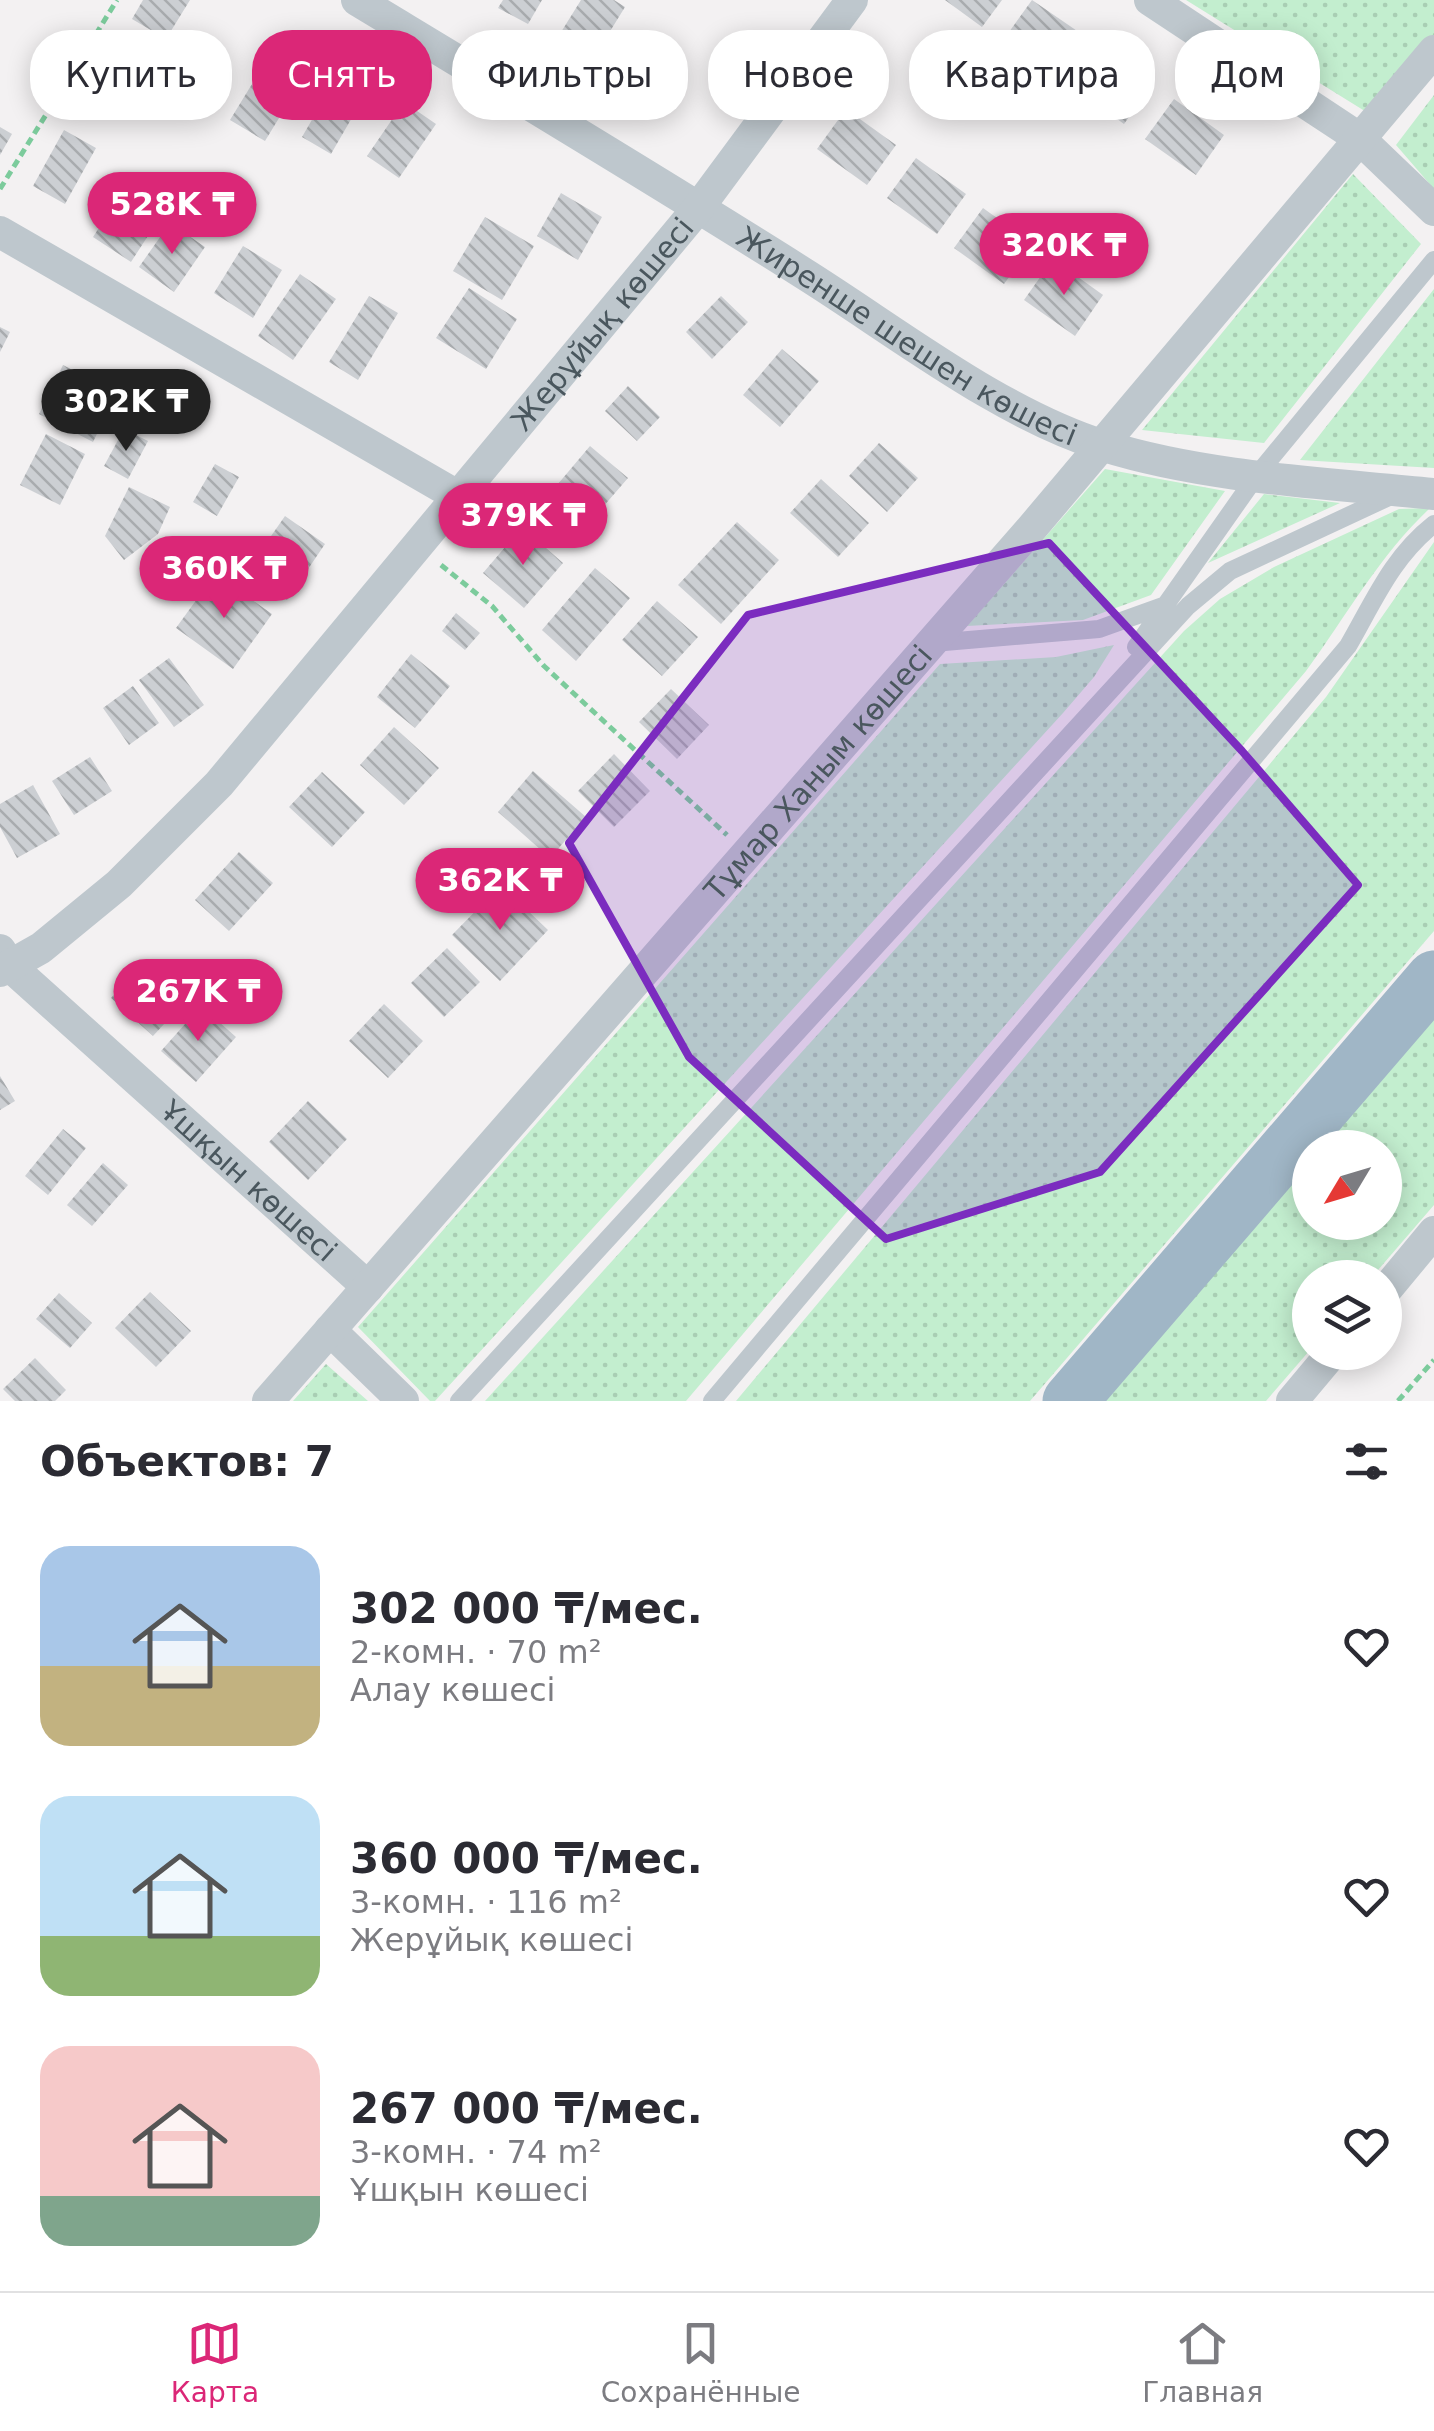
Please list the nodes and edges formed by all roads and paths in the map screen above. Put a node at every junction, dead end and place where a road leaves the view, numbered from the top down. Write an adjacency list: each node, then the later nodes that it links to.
1 (116, 0): 7 (path)
2 (357, 0): 8 (street, Жиренше шешен көшесі)
3 (852, 0): 8 (street, Жерұйық көшесі)
4 (1150, 0): 6 (street)
5 (1434, 51): 6 (street, Тұмар Ханым көшесі)
6 (1358, 138): 9 (street); 12 (street, Тұмар Ханым көшесі)
7 (0, 188)
8 (699, 207): 12 (street, Жиренше шешен көшесі); 15 (street, Жерұйық көшесі)
9 (1434, 210)
10 (0, 232): 15 (street)
11 (1434, 260): 13 (lane)
12 (1103, 446): 13 (street, Жиренше шешен көшесі); 20 (street, Тұмар Ханым көшесі)
13 (1257, 475): 14 (street, Жиренше шешен көшесі); 19 (lane)
14 (1418, 492): 18 (lane)
15 (461, 498): 17 (street, Жерұйық көшесі)
16 (1434, 524): 34 (lane)
17 (419, 547): 22 (path); 23 (street, Жерұйық көшесі)
18 (1230, 571): 19 (lane); 21 (lane)
19 (1162, 607): 20 (lane); 21 (lane)
20 (931, 644): 22 (street, Тұмар Ханым көшесі)
21 (1111, 687): 33 (lane)
22 (748, 854): 27 (street, Тұмар Ханым көшесі)
23 (3, 962): 27 (street, Ұшқын көшесі)
24 (1434, 978): 35 (highway)
25 (1434, 1232): 26 (street)
26 (1402, 1271)
27 (368, 1287): 28 (street, Тұмар Ханым көшесі)
28 (330, 1330): 31 (street, Тұмар Ханым көшесі); 32 (street)
29 (1434, 1360): 37 (path)
30 (1318, 1370): 36 (street)
31 (268, 1401)
32 (404, 1401)
33 (459, 1401)
34 (712, 1401)
35 (1070, 1401)
36 (1292, 1401)
37 (1398, 1401)

